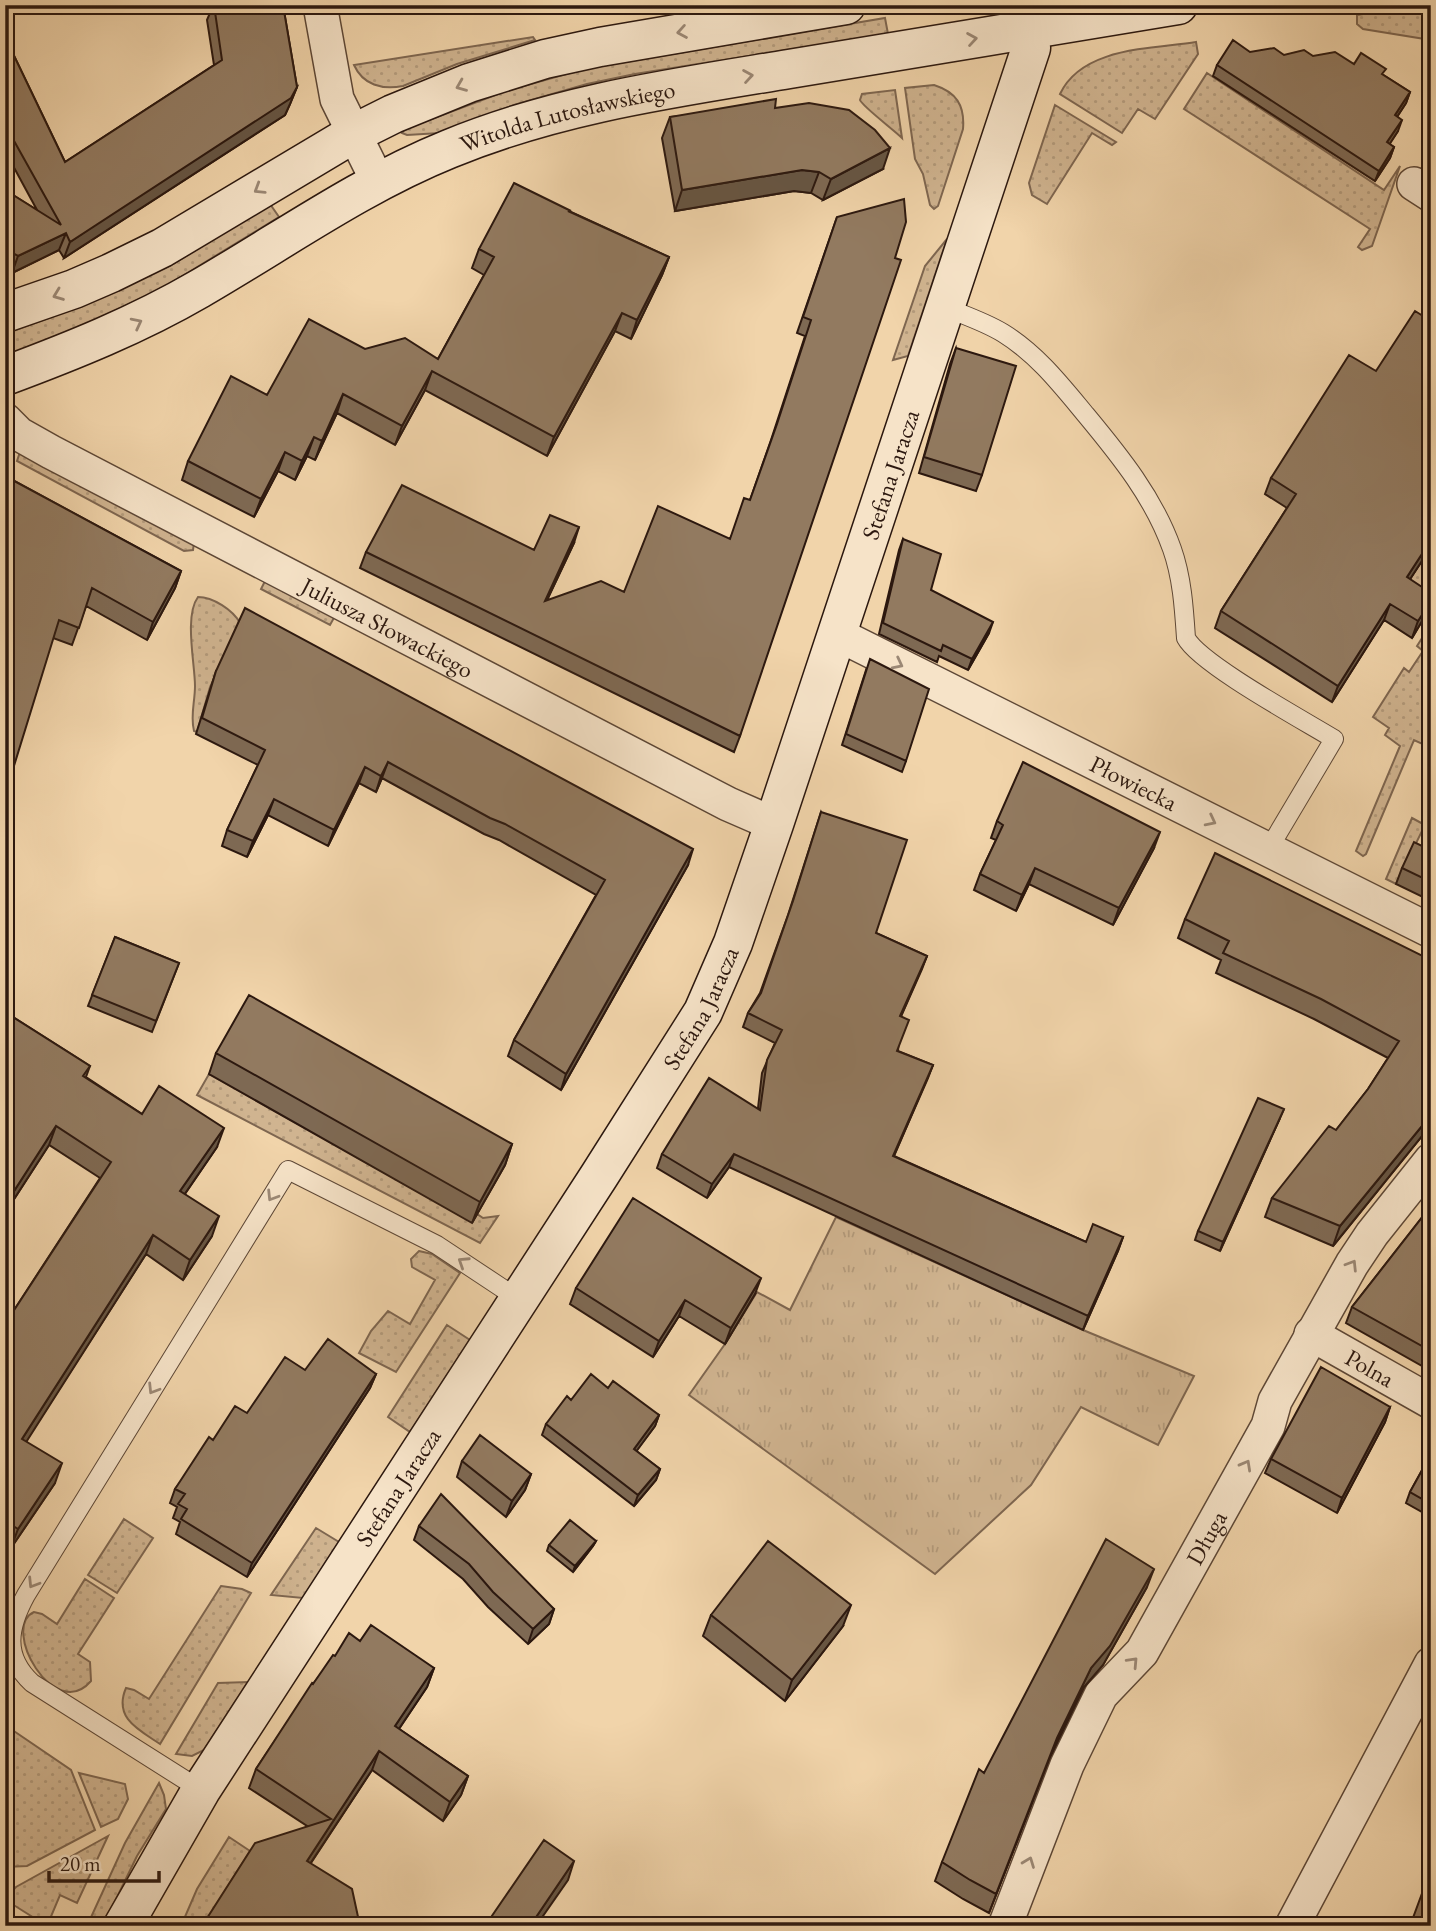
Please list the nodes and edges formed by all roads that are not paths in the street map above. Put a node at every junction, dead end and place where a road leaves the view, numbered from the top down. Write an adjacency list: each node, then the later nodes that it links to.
1 (320, 5): 5 (street)
2 (846, 5): 5 (main road, one-way to 5)
3 (1178, 5): 4 (main road, Witolda Lutosławskiego)
4 (1026, 17): 6 (main road, Witolda Lutosławskiego, one-way to 4); 7 (main road, Stefana Jaracza)
5 (353, 134): 6 (street); 8 (main road, one-way to 8)
6 (378, 182): 9 (main road, Witolda Lutosławskiego, one-way to 6)
7 (944, 307): 11 (main road, Stefana Jaracza); 13 (lane)
8 (5, 313)
9 (5, 376)
10 (5, 420): 12 (street, Juliusza Słowackiego)
11 (837, 634): 12 (main road, Stefana Jaracza); 13 (street, Płowiecka, one-way to 13)
12 (774, 824): 16 (main road, Stefana Jaracza)
13 (1268, 850): 14 (street, Płowiecka)
14 (1431, 931)
15 (1431, 1160): 17 (street, Długa, one-way to 15)
16 (520, 1300): 20 (main road, Stefana Jaracza); 20 (lane, one-way to 20)
17 (1311, 1334): 18 (street, Polna); 22 (street, Długa, one-way to 17)
18 (1431, 1402)
19 (1431, 1664): 23 (street)
20 (201, 1790): 21 (main road, Stefana Jaracza)
21 (131, 1918)
22 (1005, 1926)
23 (1292, 1926)

